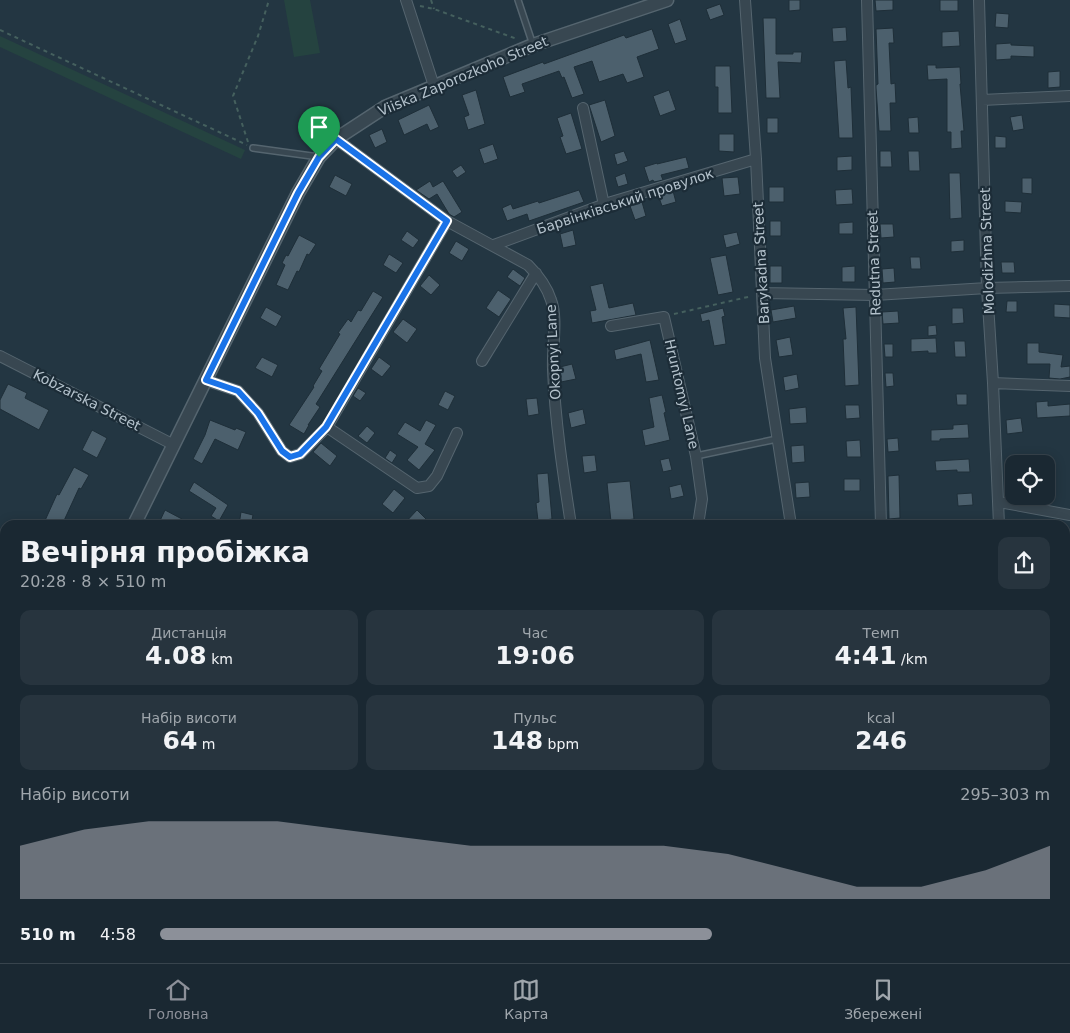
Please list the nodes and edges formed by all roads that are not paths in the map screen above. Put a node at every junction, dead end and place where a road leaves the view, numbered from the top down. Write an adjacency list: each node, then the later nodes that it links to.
1 (518, 0): 8 (lane)
2 (667, 0): 7 (street, Viiska Zaporozkoho Street)
3 (745, 0): 16 (street, Barykadna Street)
4 (866, 0): 24 (street, Redutna Street)
5 (978, 0): 11 (street, Molodizhna Street)
6 (407, 2): 9 (street)
7 (640, 4): 8 (street, Viiska Zaporozkoho Street)
8 (533, 45): 9 (street, Viiska Zaporozkoho Street)
9 (434, 86): 13 (street, Viiska Zaporozkoho Street)
10 (1070, 96): 11 (street)
11 (982, 100): 22 (street, Molodizhna Street)
12 (584, 108): 17 (street)
13 (336, 139): 15 (street, Viiska Zaporozkoho Street); 18 (street, Okopnyi Lane)
14 (253, 148): 15 (lane)
15 (319, 157): 28 (street, Viiska Zaporozkoho Street)
16 (756, 158): 17 (street, Барвінківський провулок); 23 (street, Barykadna Street)
17 (604, 205): 19 (street, Барвінківський провулок)
18 (447, 221): 19 (street, Okopnyi Lane); 31 (street)
19 (494, 245): 20 (street, Okopnyi Lane)
20 (536, 273): 27 (street); 39 (street, Okopnyi Lane)
21 (1070, 286): 22 (street)
22 (987, 288): 24 (street); 29 (street, Molodizhna Street)
23 (762, 294): 24 (street); 33 (street, Barykadna Street)
24 (874, 295): 42 (street, Redutna Street)
25 (611, 326): 35 (street, Hruntomyi Lane)
26 (0, 356): 34 (street, Kobzarska Street)
27 (482, 361)
28 (206, 380): 31 (street); 34 (street, Viiska Zaporozkoho Street)
29 (993, 383): 30 (street); 36 (street, Molodizhna Street)
30 (1070, 386)
31 (326, 427): 32 (street)
32 (457, 432)
33 (777, 439): 35 (lane); 41 (street, Barykadna Street)
34 (174, 445): 38 (street, Viiska Zaporozkoho Street)
35 (696, 456): 40 (street, Hruntomyi Lane)
36 (999, 502): 37 (street); 43 (street, Molodizhna Street)
37 (1070, 515)
38 (136, 520)
39 (570, 520)
40 (699, 520)
41 (790, 520)
42 (881, 520)
43 (999, 520)

